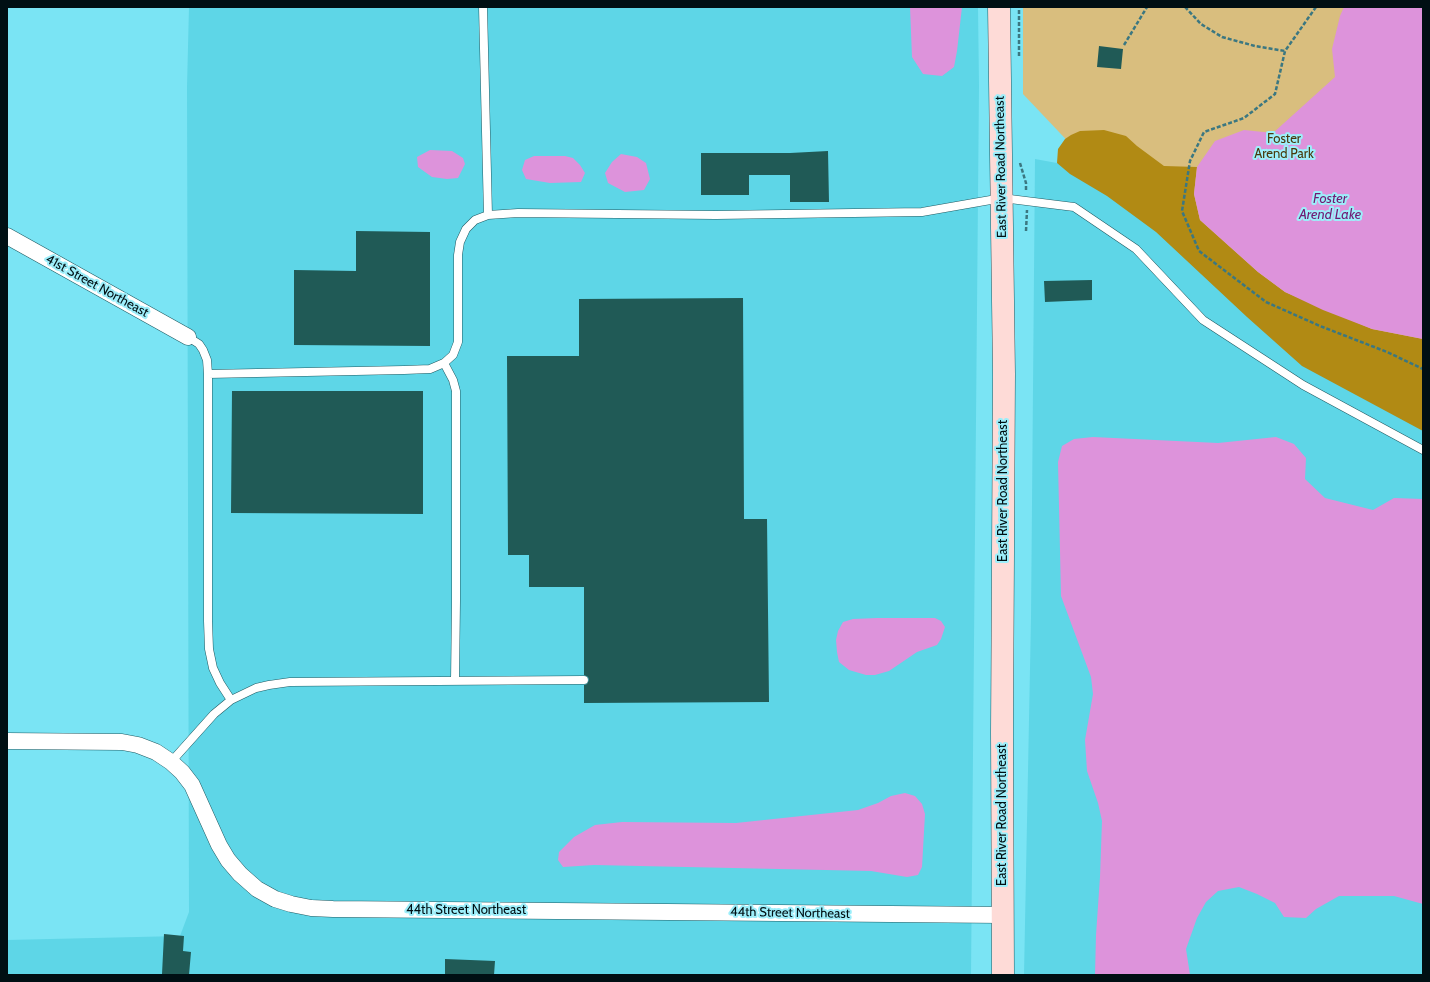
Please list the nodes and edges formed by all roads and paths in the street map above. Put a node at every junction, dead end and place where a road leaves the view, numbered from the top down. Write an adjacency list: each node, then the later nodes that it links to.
1 (483, 7): 13 (lane)
2 (999, 7): 11 (street, East River Road Northeast)
3 (1019, 7): 9 (path)
4 (1147, 7): 7 (path)
5 (1185, 7): 8 (path)
6 (1316, 7): 8 (path)
7 (1124, 45)
8 (1285, 51): 18 (path)
9 (1019, 63)
10 (1019, 156): 12 (path)
11 (1002, 198): 12 (lane); 13 (lane); 26 (street, East River Road Northeast)
12 (1027, 200): 14 (path); 20 (lane)
13 (488, 215): 17 (lane)
14 (1026, 231)
15 (7, 236): 16 (street, 41st Street Northeast)
16 (188, 337): 19 (lane)
17 (444, 363): 19 (lane); 22 (lane)
18 (1423, 369)
19 (208, 374): 23 (lane)
20 (1423, 450)
21 (584, 680): 22 (lane)
22 (455, 681): 23 (lane)
23 (232, 700): 25 (lane)
24 (7, 741): 25 (street, 44th Street Northeast)
25 (171, 762): 26 (street, 44th Street Northeast)
26 (1002, 915): 27 (street, East River Road Northeast)
27 (1003, 975)

